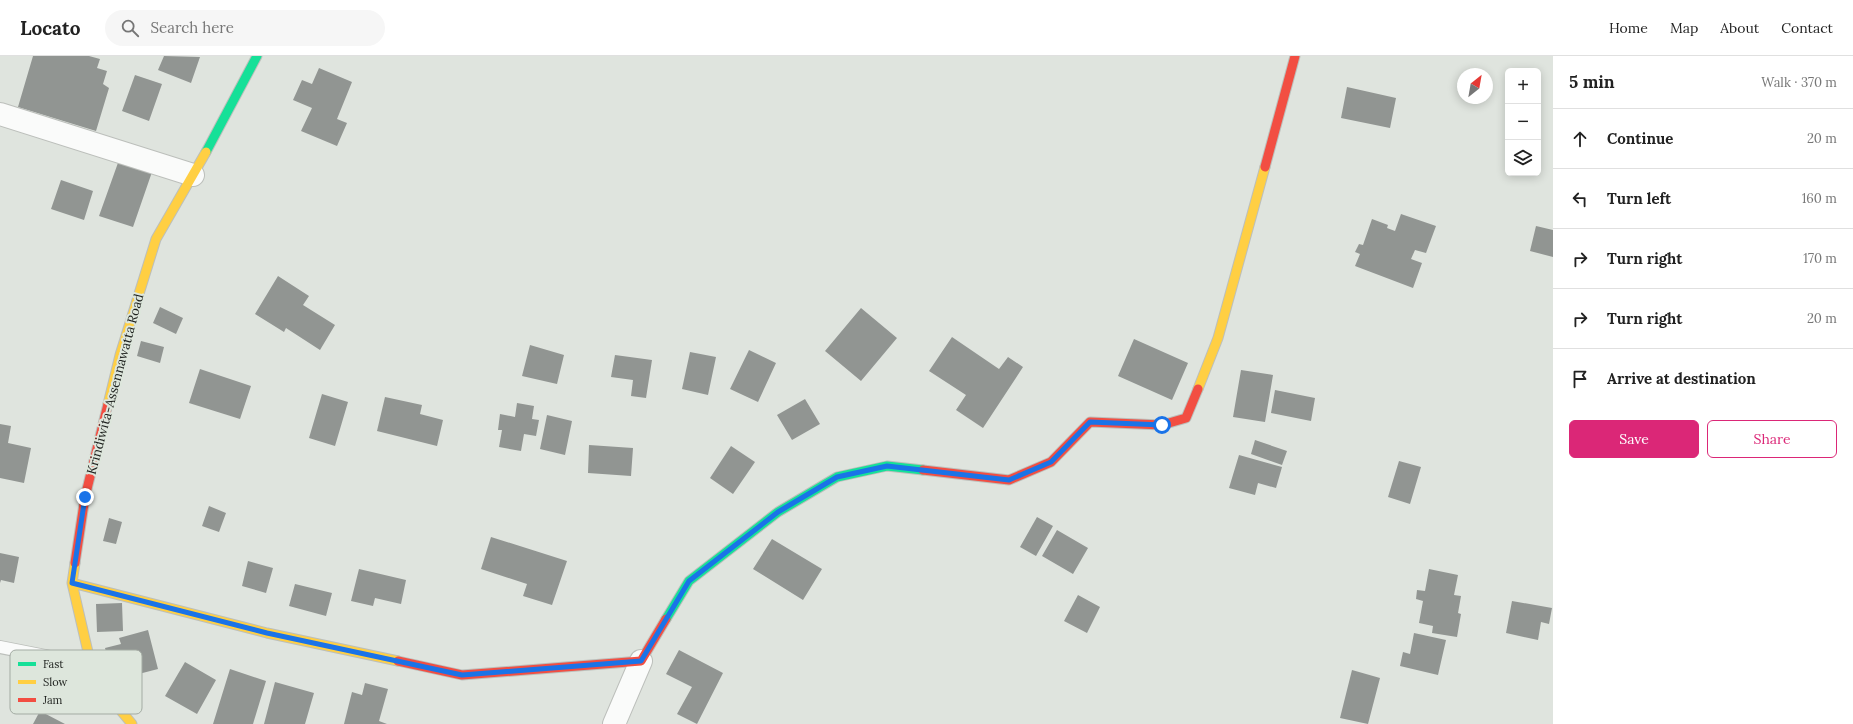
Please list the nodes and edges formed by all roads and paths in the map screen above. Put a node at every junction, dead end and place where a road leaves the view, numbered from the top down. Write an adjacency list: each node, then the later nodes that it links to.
1 (257, 56): 4 (street, Krindiwita-Assennawatta Road)
2 (1295, 56): 9 (street)
3 (0, 114): 4 (street)
4 (192, 175): 5 (street, Krindiwita-Assennawatta Road)
5 (72, 583): 8 (street, Krindiwita-Assennawatta Road); 9 (street)
6 (0, 647): 7 (lane)
7 (15, 650)
8 (88, 650)
9 (641, 661): 12 (street)
10 (124, 714): 11 (street, Krindiwita-Assennawatta Road)
11 (132, 724)
12 (614, 724)

